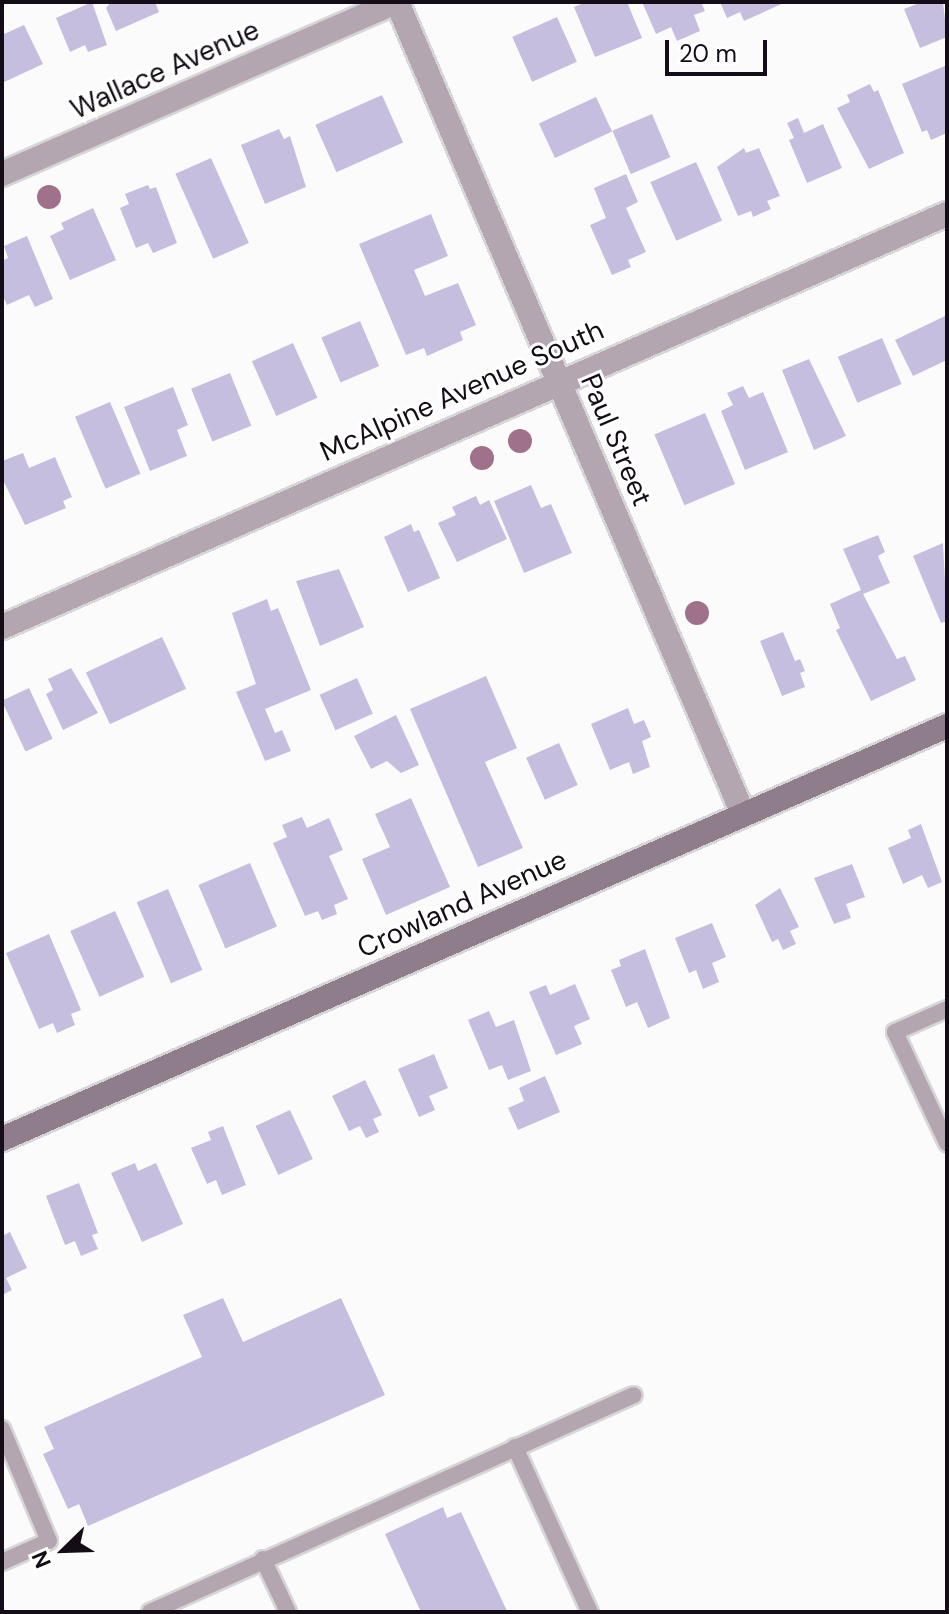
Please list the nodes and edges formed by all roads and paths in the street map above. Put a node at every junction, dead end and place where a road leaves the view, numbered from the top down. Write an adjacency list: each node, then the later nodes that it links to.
1 (396, 2): 2 (street, Wallace Avenue); 4 (street, Paul Street)
2 (2, 174)
3 (947, 214): 4 (street, McAlpine Avenue South)
4 (558, 381): 5 (street, McAlpine Avenue South); 7 (street, Paul Street)
5 (2, 627)
6 (947, 726): 7 (main road, Crowland Avenue)
7 (743, 814): 9 (main road, Crowland Avenue)
8 (947, 1009): 10 (lane)
9 (2, 1139)
10 (947, 1143)
11 (634, 1395): 13 (lane)
12 (2, 1429): 15 (lane)
13 (515, 1447): 14 (lane); 18 (lane)
14 (263, 1559): 16 (lane); 17 (lane)
15 (2, 1562)
16 (150, 1612)
17 (288, 1612)
18 (590, 1612)

